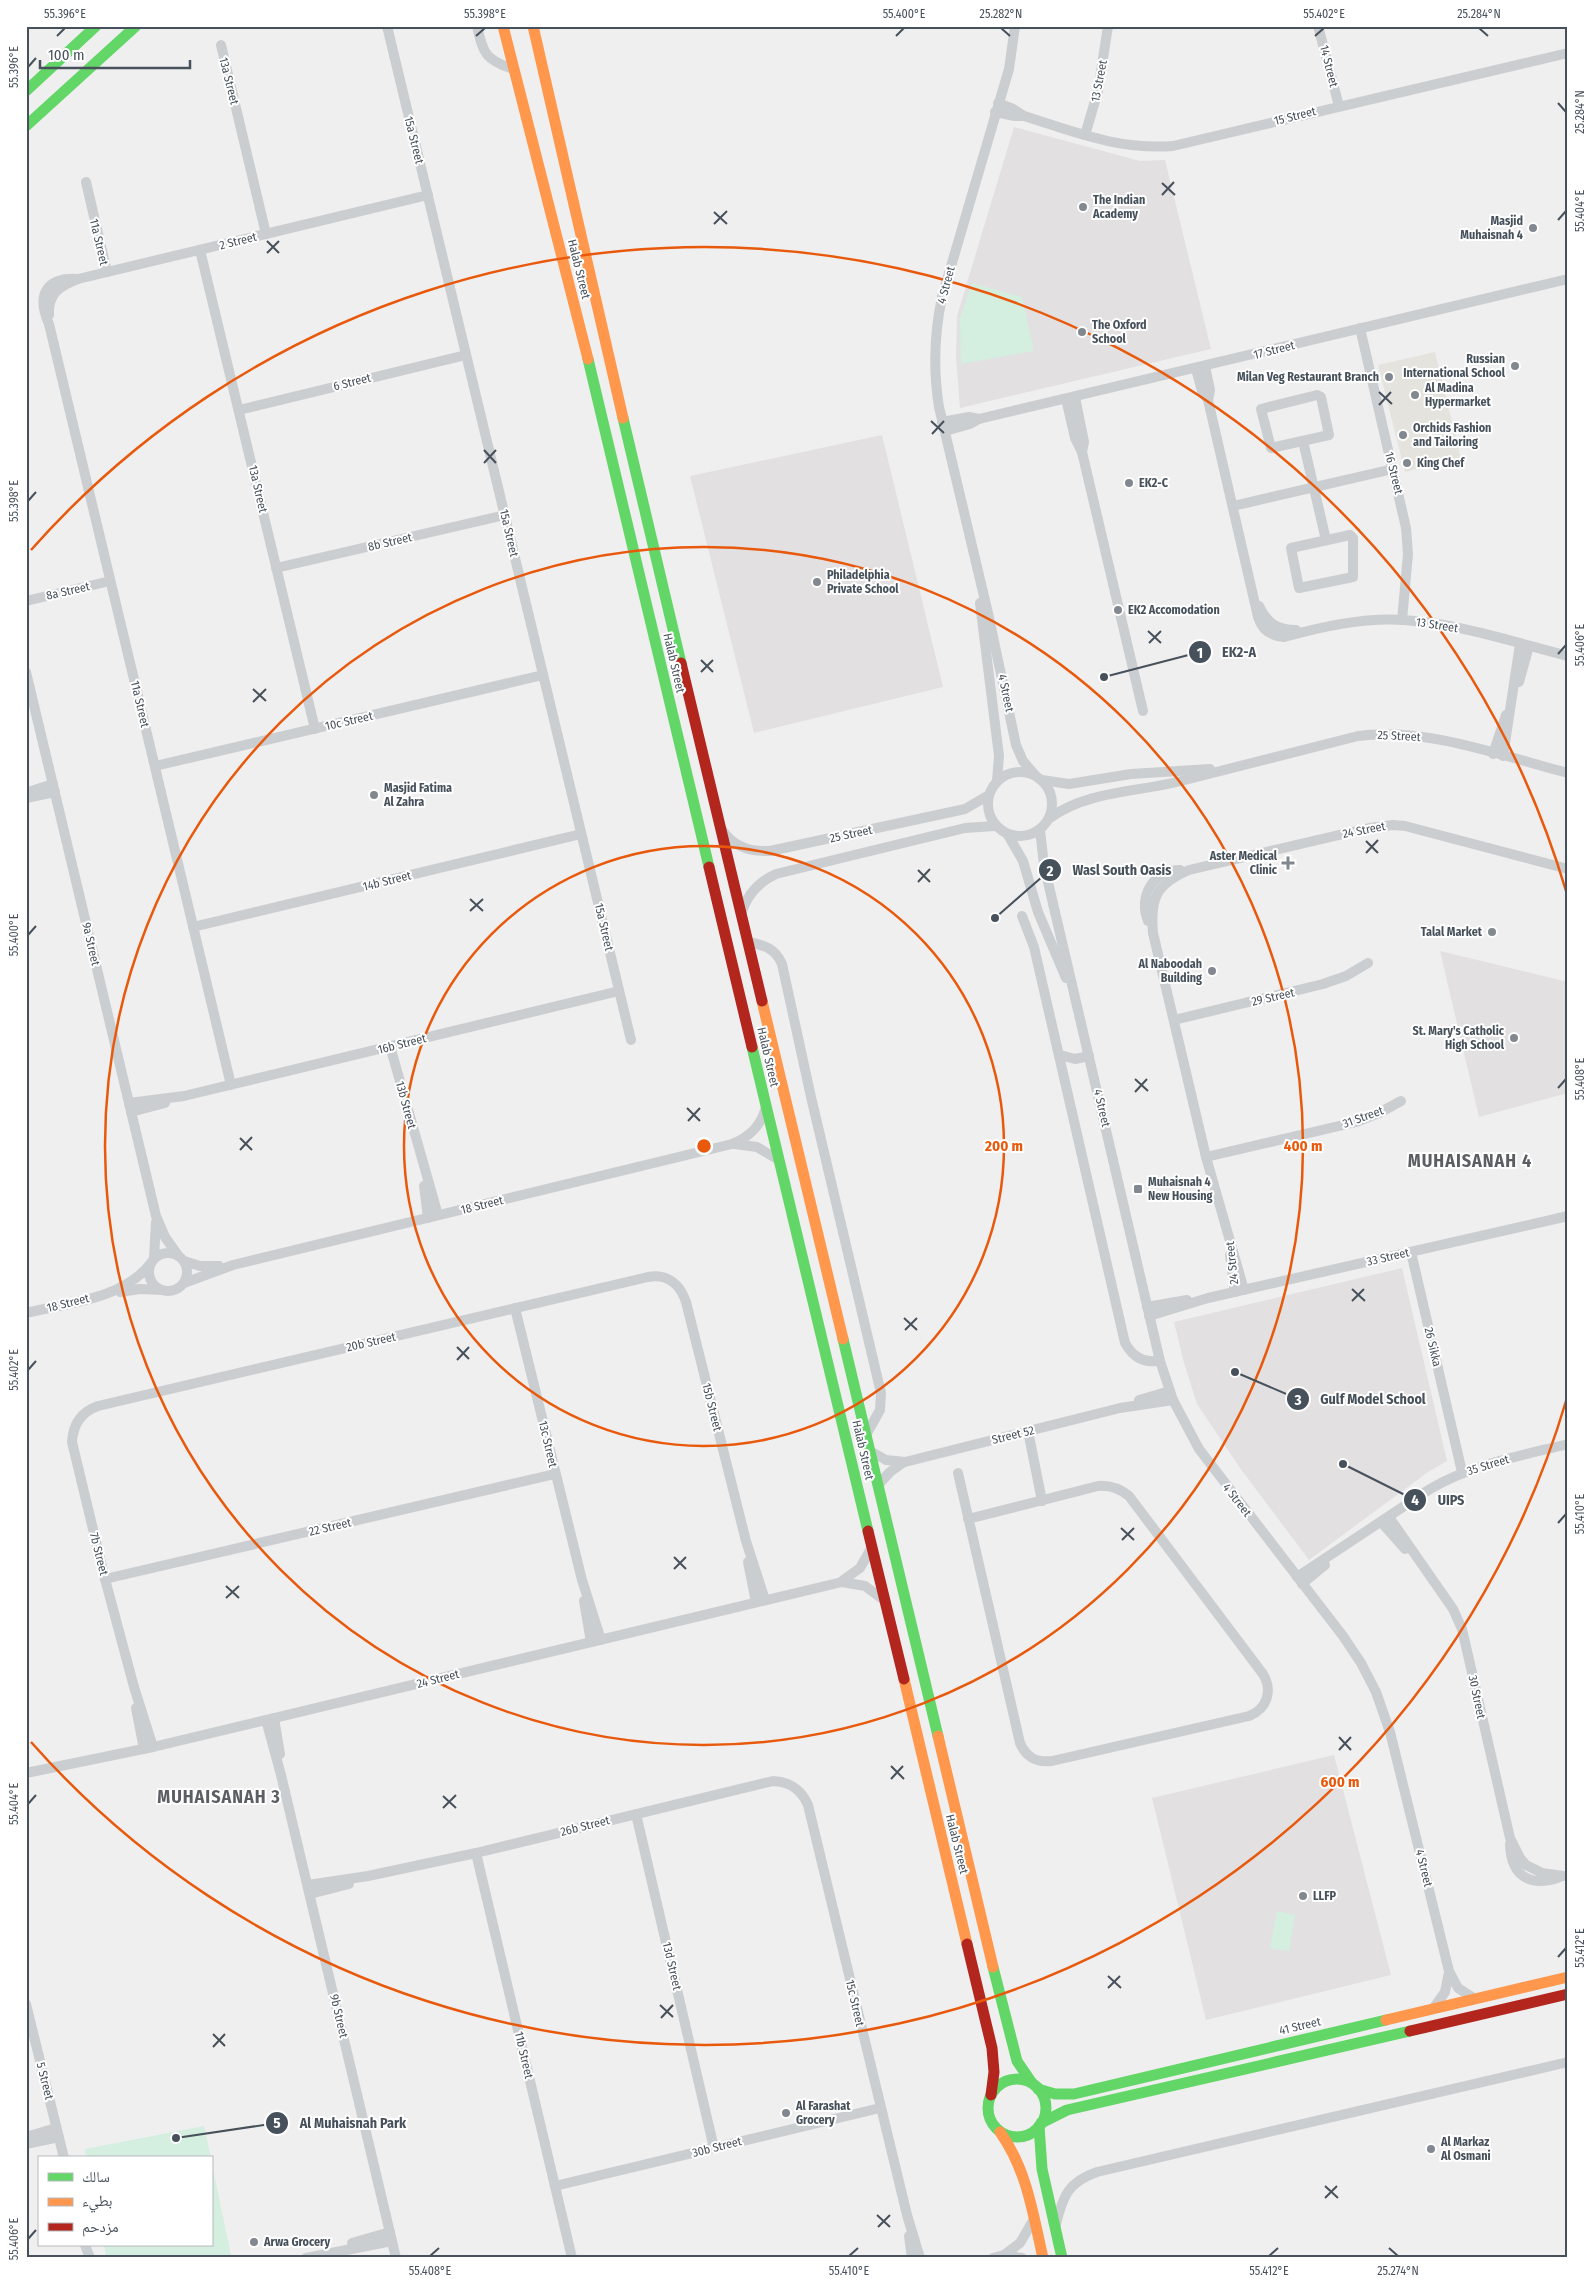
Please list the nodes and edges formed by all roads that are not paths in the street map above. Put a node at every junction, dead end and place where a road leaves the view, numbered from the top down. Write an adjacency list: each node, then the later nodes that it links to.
1 (96, 26): 13 (street)
2 (136, 26): 16 (street)
3 (387, 26): 19 (street, 15a Street)
4 (477, 26): 12 (street)
5 (503, 26): 12 (street, Halab Street)
6 (533, 26): 60 (street, Halab Street)
7 (1015, 26): 15 (street, 4 Street)
8 (1108, 26): 17 (street, 13 Street)
9 (1318, 26): 14 (street, 14 Street)
10 (221, 45): 20 (street, 13a Street)
11 (1568, 53): 14 (street, 15 Street)
12 (514, 69): 81 (street, Halab Street)
13 (26, 91)
14 (1339, 106): 17 (street, 15 Street)
15 (996, 107): 17 (street, 15 Street); 29 (street, 4 Street)
16 (26, 126)
17 (1085, 135)
18 (86, 182): 22 (street, 11a Street)
19 (428, 195): 20 (street, 2 Street); 25 (street, 15a Street)
20 (266, 234): 21 (street, 2 Street)
21 (200, 250): 22 (street, 2 Street); 28 (street, 13a Street)
22 (106, 272): 38 (street, 11a Street)
23 (1568, 280): 24 (street, 17 Street)
24 (1360, 328): 26 (street, 17 Street); 31 (street, 16 Street)
25 (466, 355): 28 (street, 6 Street); 34 (street, 15a Street)
26 (1200, 368): 27 (street, 17 Street); 33 (street, 13 Street)
27 (1070, 398): 29 (street, 17 Street); 46 (street)
28 (238, 410): 37 (street, 13a Street)
29 (943, 426): 36 (street, 4 Street)
30 (1303, 441): 30 (street); 32 (street)
31 (1393, 469): 32 (street); 40 (street, 16 Street)
32 (1314, 487): 33 (street); 35 (street)
33 (1233, 506): 40 (street, 13 Street)
34 (504, 515): 37 (street, 8b Street); 44 (street, 15a Street)
35 (1326, 540): 35 (street)
36 (972, 548): 53 (street, 4 Street); 54 (street, 4 Street)
37 (276, 568): 47 (street, 13a Street)
38 (110, 581): 39 (street, 8a Street); 50 (street, 11a Street)
39 (26, 601)
40 (1402, 620): 41 (street, 13 Street)
41 (1525, 645): 42 (street, 13 Street); 45 (street)
42 (1568, 656)
43 (26, 672): 55 (street, 9a Street)
44 (543, 675): 47 (street, 10c Street); 63 (street, 15a Street)
45 (1512, 700): 48 (street); 49 (street)
46 (1143, 711)
47 (315, 729): 50 (street, 10c Street)
48 (1493, 754): 49 (street, 25 Street); 51 (street, 25 Street)
49 (1503, 756): 52 (street, 25 Street)
50 (155, 766): 68 (street, 11a Street)
51 (1231, 768): 53 (street, 25 Street); 59 (street, 25 Street)
52 (1568, 773)
53 (1038, 778): 54 (street); 59 (street)
54 (997, 781): 57 (street)
55 (54, 788): 56 (street); 58 (street); 82 (street, 9a Street)
56 (26, 792)
57 (989, 795): 60 (street, 25 Street); 61 (street)
58 (26, 798)
59 (1050, 818): 62 (street)
60 (719, 824): 66 (street, Halab Street)
61 (995, 826): 64 (street); 66 (street, 25 Street)
62 (1040, 830): 64 (street); 72 (street, 4 Street)
63 (581, 834): 68 (street, 14b Street); 71 (street, 15a Street)
64 (1008, 835): 72 (street, 4 Street)
65 (1568, 869): 73 (street, 24 Street)
66 (741, 915): 69 (street, Halab Street)
67 (1022, 916): 76 (street)
68 (193, 927): 79 (street, 11a Street)
69 (748, 942): 105 (street, Halab Street); 105 (street)
70 (1368, 963): 73 (street, 29 Street)
71 (619, 991): 74 (street, 15a Street); 75 (street, 16b Street)
72 (1077, 1004): 77 (street, 4 Street)
73 (1174, 1020): 84 (street, 24 Street)
74 (631, 1040)
75 (390, 1046): 79 (street, 16b Street); 88 (street, 13b Street)
76 (1060, 1054): 77 (street); 78 (street)
77 (1090, 1060): 78 (street); 99 (street, 4 Street)
78 (1065, 1076): 101 (street)
79 (231, 1085): 82 (street, 16b Street)
80 (1401, 1101): 84 (street, 31 Street)
81 (766, 1107): 83 (street, 18 Street); 85 (street, Halab Street)
82 (130, 1108): 86 (street, 9a Street)
83 (732, 1144): 85 (street, 18 Street); 88 (street, 18 Street)
84 (1206, 1157): 96 (street, 24 Street)
85 (779, 1160): 116 (street, Halab Street)
86 (156, 1216): 90 (street, 9a Street); 91 (street, 9a Street)
87 (1568, 1216): 89 (street, 33 Street)
88 (433, 1217): 92 (street, 18 Street)
89 (1411, 1252): 96 (street, 33 Street); 109 (street, 26 Sikka)
90 (181, 1258): 91 (street); 92 (street, 18 Street); 94 (street)
91 (153, 1261): 95 (street); 97 (street, 18 Street)
92 (233, 1265): 94 (street, 18 Street)
93 (669, 1279): 98 (street, 20b Street); 121 (street, 15b Street)
94 (184, 1283): 95 (street)
95 (164, 1290): 97 (street, 18 Street)
96 (1240, 1291): 99 (street, 33 Street)
97 (110, 1293): 100 (street, 18 Street)
98 (515, 1308): 103 (street, 20b Street); 110 (street, 13c Street)
99 (1148, 1312): 101 (street, 4 Street)
100 (26, 1313)
101 (1160, 1361): 102 (street, 4 Street)
102 (1171, 1396): 104 (street, Street 52); 118 (street, 4 Street)
103 (78, 1420): 117 (street, 7b Street)
104 (1028, 1431): 108 (street, Street 52); 113 (street)
105 (866, 1435): 107 (street, Halab Street)
106 (1568, 1444): 109 (street, 35 Street)
107 (870, 1451): 108 (street, Street 52); 112 (street, Halab Street)
108 (905, 1462): 112 (street, Street 52)
109 (1462, 1472): 115 (street, 35 Street)
110 (555, 1474): 117 (street, 22 Street); 122 (street, 13c Street)
111 (958, 1474): 114 (street)
112 (878, 1485): 138 (street, Halab Street)
113 (1042, 1501): 114 (street); 114 (street)
114 (968, 1519)
115 (1385, 1519): 118 (street, 35 Street); 129 (street, 30 Street)
116 (872, 1547): 119 (street, 24 Street); 120 (street, Halab Street)
117 (105, 1580): 124 (street, 7b Street)
118 (1299, 1581): 131 (street, 4 Street)
119 (842, 1582): 120 (street, 24 Street); 121 (street, 24 Street)
120 (884, 1600): 139 (street, Halab Street)
121 (760, 1601): 122 (street, 24 Street)
122 (596, 1641): 123 (street, 24 Street)
123 (270, 1719): 124 (street, 24 Street); 130 (street, 9b Street)
124 (148, 1748): 125 (street, 24 Street)
125 (28, 1774)
126 (800, 1792): 127 (street, 26b Street); 140 (street, 15c Street)
127 (636, 1814): 128 (street, 26b Street); 146 (street, 13d Street)
128 (476, 1853): 130 (street, 26b Street); 148 (street, 11b Street)
129 (1565, 1876)
130 (309, 1889): 152 (street, 9b Street)
131 (1449, 1971): 134 (street, 4 Street); 136 (street, 4 Street)
132 (1568, 1977): 134 (street, 41 Street)
133 (1568, 1994): 141 (street)
134 (1475, 1999): 136 (street, 41 Street)
135 (26, 2004): 143 (street, 5 Street)
136 (1433, 2009): 138 (street, 41 Street)
137 (1568, 2062): 151 (street)
138 (1035, 2086): 139 (street); 141 (street)
139 (991, 2095): 142 (street)
140 (880, 2108): 146 (street, 30b Street); 149 (street, 15c Street)
141 (1040, 2125): 142 (street); 151 (street)
142 (1000, 2131): 150 (street)
143 (58, 2132): 144 (street); 145 (street); 147 (street, 5 Street)
144 (26, 2137)
145 (26, 2144)
146 (714, 2148): 148 (street, 30b Street)
147 (64, 2156)
148 (555, 2186): 156 (street, 11b Street)
149 (907, 2215): 157 (street, 15c Street); 158 (street, 15c Street)
150 (1034, 2219): 153 (street); 161 (street)
151 (1055, 2228): 162 (street)
152 (391, 2236): 154 (street); 155 (street, 9b Street)
153 (1004, 2255): 159 (street); 160 (street)
154 (306, 2258)
155 (396, 2258)
156 (572, 2258)
157 (912, 2258)
158 (920, 2258)
159 (993, 2258)
160 (1022, 2258)
161 (1042, 2258)
162 (1062, 2258)

